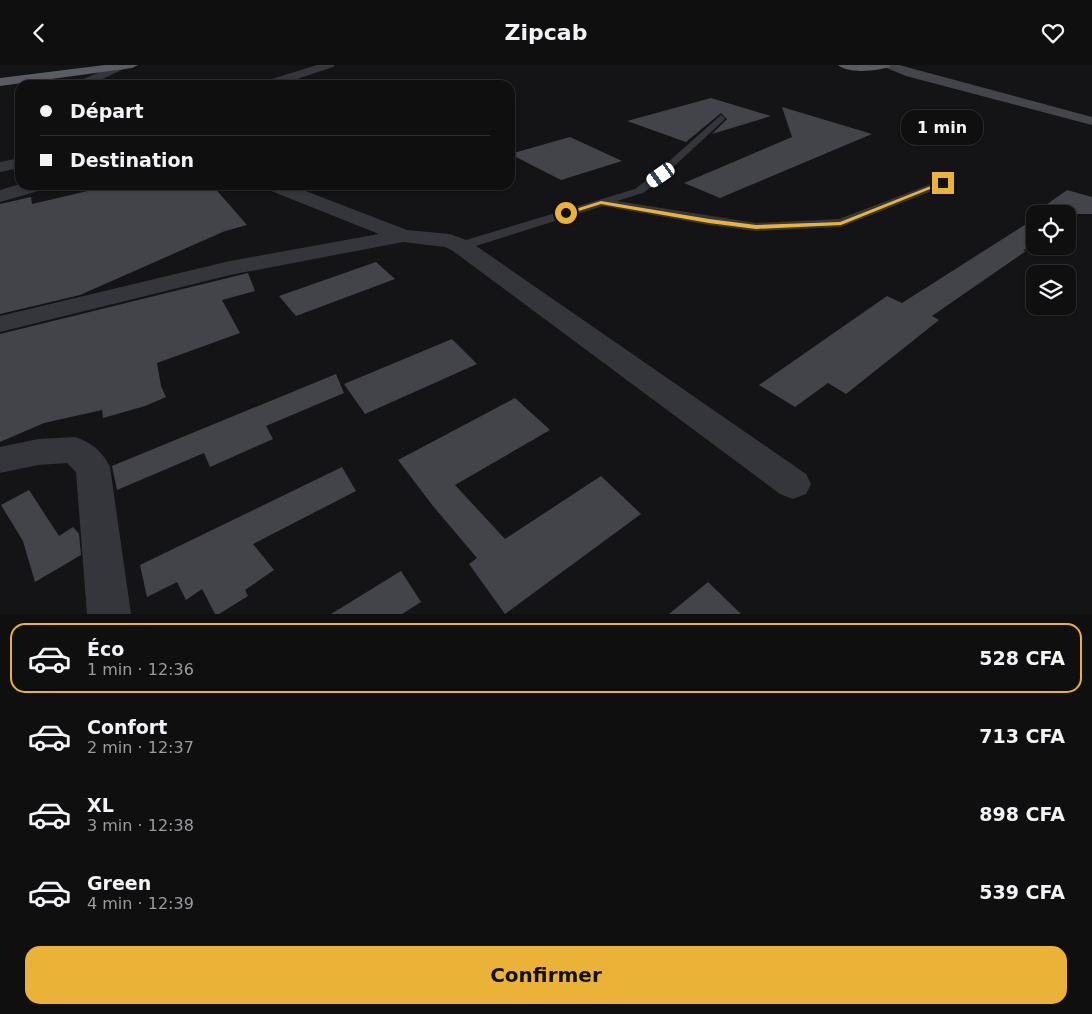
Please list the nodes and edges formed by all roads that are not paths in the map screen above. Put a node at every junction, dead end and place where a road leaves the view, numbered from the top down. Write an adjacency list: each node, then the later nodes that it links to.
1 (128, 65): 7 (highway); 11 (street)
2 (329, 65): 12 (street)
3 (835, 65): 6 (highway)
4 (844, 65): 6 (highway)
5 (886, 65): 6 (highway); 8 (main road)
6 (858, 67): 8 (main road)
7 (37, 77): 9 (highway); 10 (street)
8 (932, 79): 16 (main road)
9 (18, 80)
10 (43, 80)
11 (92, 80)
12 (282, 80)
13 (15, 81): 14 (highway)
14 (0, 83)
15 (721, 118): 23 (lane)
16 (1092, 121)
17 (15, 164): 18 (street)
18 (0, 167)
19 (943, 183): 23 (lane)
20 (21, 190): 22 (street)
21 (286, 190): 24 (street)
22 (0, 196)
23 (601, 203): 25 (lane)
24 (403, 236): 25 (street); 26 (street)
25 (461, 246): 28 (street)
26 (0, 324)
27 (0, 460): 29 (street)
28 (793, 484)
29 (109, 614)

